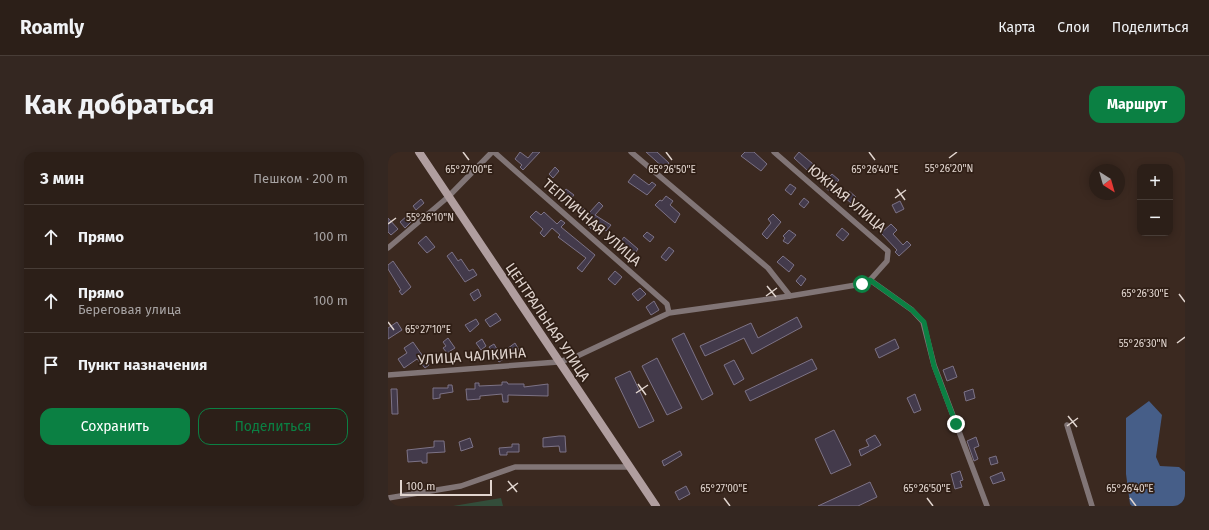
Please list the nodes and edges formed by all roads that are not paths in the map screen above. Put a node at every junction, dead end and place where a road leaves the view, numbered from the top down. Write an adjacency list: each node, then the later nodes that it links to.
1 (419, 152): 5 (street, ЦЕНТРАЛЬНАЯ УЛИЦА)
2 (493, 152): 5 (street); 9 (street, ТЕПЛИЧНАЯ УЛИЦА)
3 (631, 152): 8 (street)
4 (774, 152): 7 (street, ЮЖНАЯ УЛИЦА)
5 (448, 197): 6 (street); 10 (street, ЦЕНТРАЛЬНАЯ УЛИЦА)
6 (388, 248)
7 (870, 280): 8 (street, УЛИЦА ЧАЛКИНА); 16 (street)
8 (790, 296): 9 (street, УЛИЦА ЧАЛКИНА)
9 (669, 313): 10 (street, УЛИЦА ЧАЛКИНА)
10 (558, 362): 11 (street, УЛИЦА ЧАЛКИНА); 13 (street, ЦЕНТРАЛЬНАЯ УЛИЦА)
11 (388, 375)
12 (1067, 424): 17 (street)
13 (628, 467): 14 (street); 15 (street, ЦЕНТРАЛЬНАЯ УЛИЦА)
14 (388, 498)
15 (656, 506)
16 (987, 506)
17 (1092, 506)

